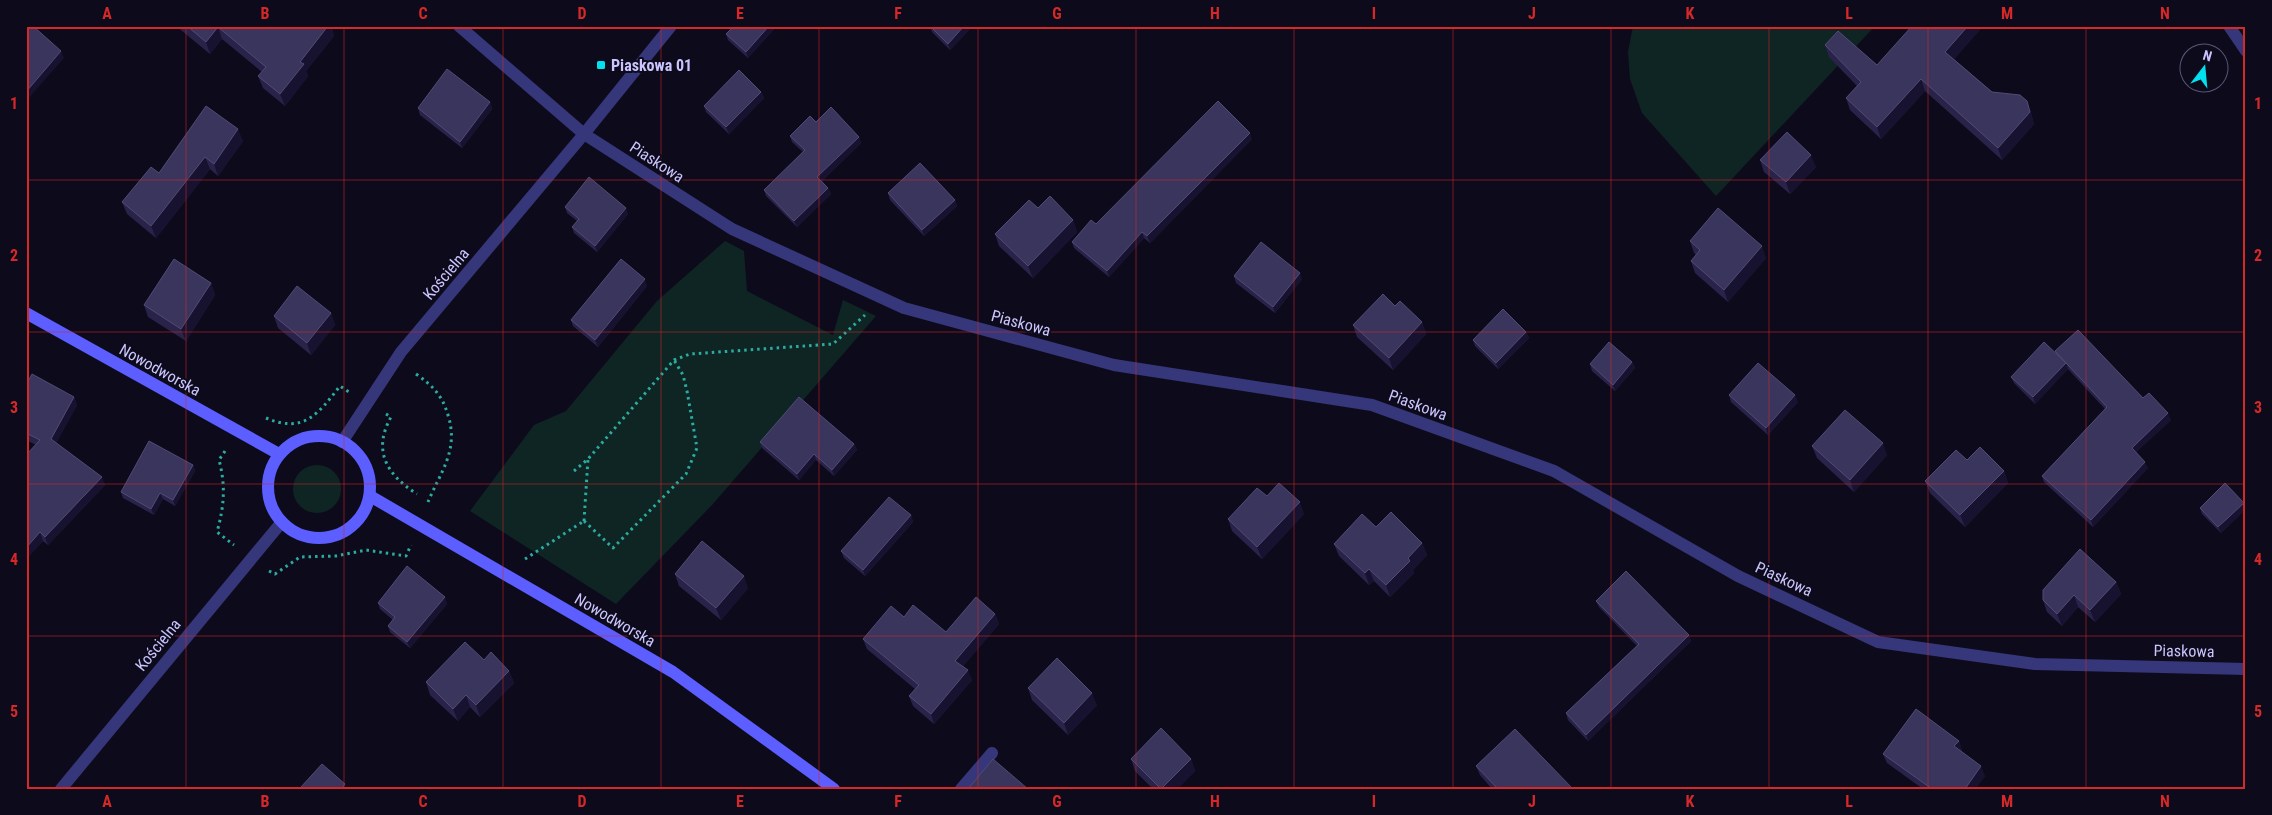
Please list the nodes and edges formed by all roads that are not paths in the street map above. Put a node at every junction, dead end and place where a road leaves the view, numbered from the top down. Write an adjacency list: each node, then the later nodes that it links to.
1 (459, 26): 5 (street)
2 (671, 26): 5 (street, Kościelna)
3 (2229, 26): 4 (street)
4 (2246, 51)
5 (584, 134): 7 (street, Kościelna); 11 (street, Piaskowa)
6 (26, 313): 8 (main road, Nowodworska)
7 (342, 442): 8 (main road); 9 (main road)
8 (279, 454): 10 (main road)
9 (370, 496): 10 (main road); 14 (main road, Nowodworska)
10 (281, 523): 13 (street, Kościelna)
11 (2246, 669)
12 (992, 753): 15 (street)
13 (61, 789)
14 (834, 789)
15 (961, 789)

